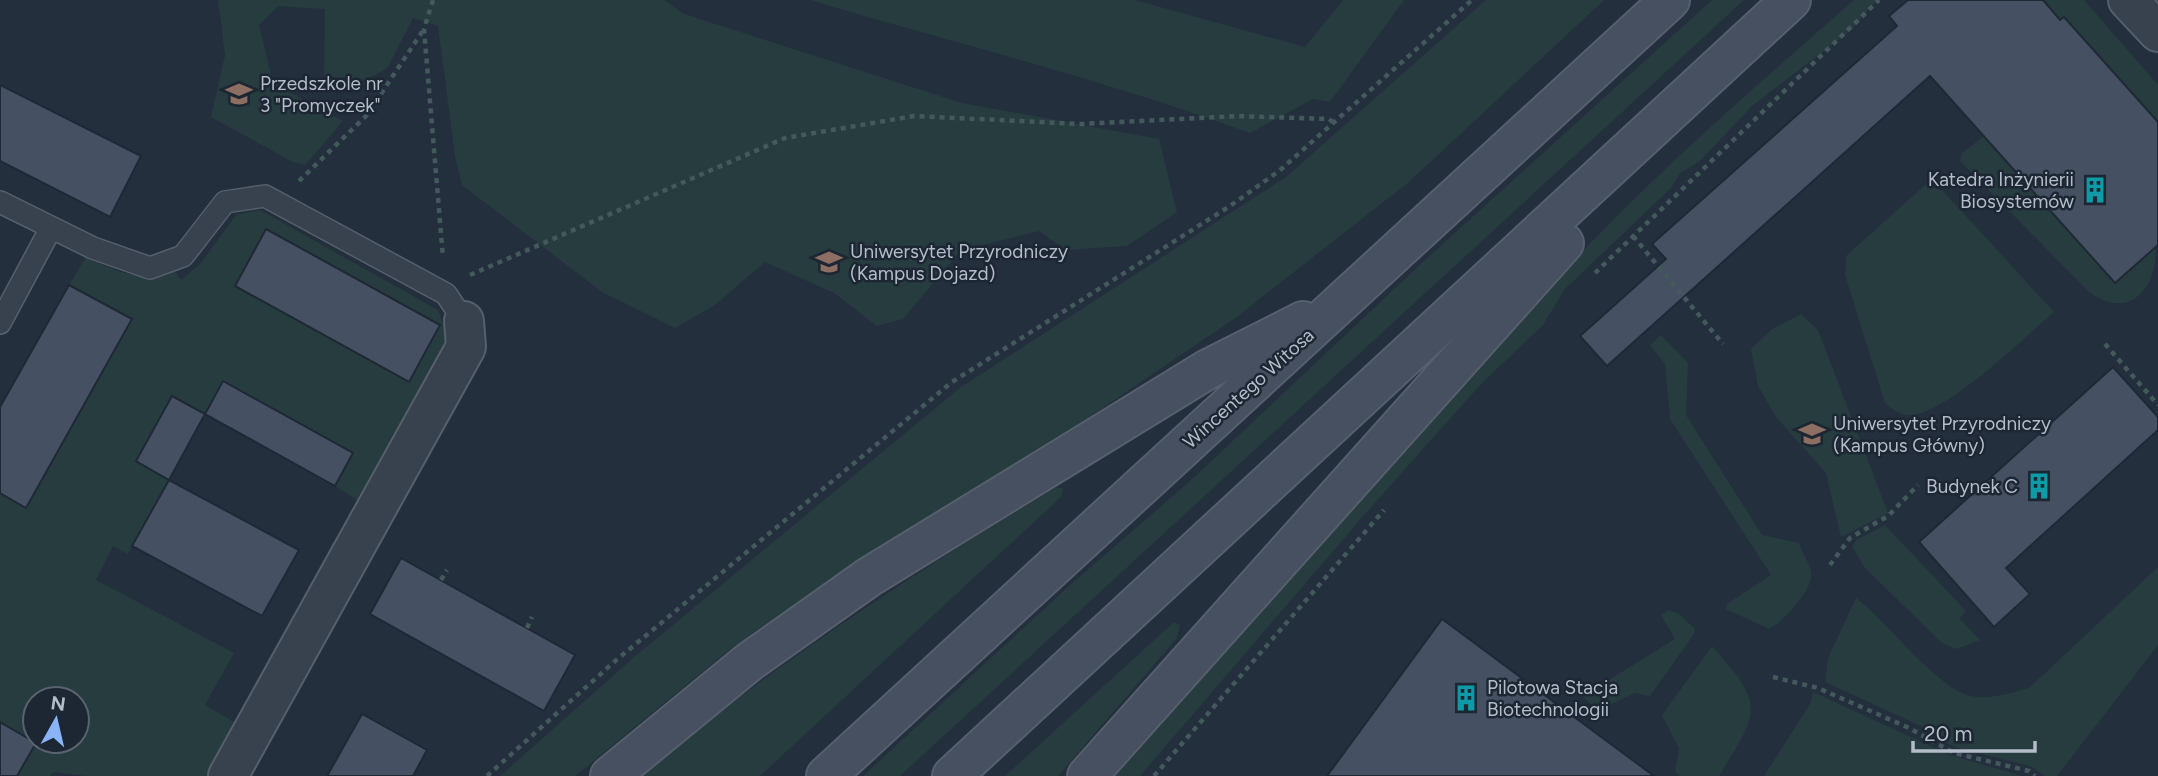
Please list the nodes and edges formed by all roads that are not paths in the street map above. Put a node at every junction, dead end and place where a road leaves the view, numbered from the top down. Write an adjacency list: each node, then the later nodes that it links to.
1 (1670, 0): 8 (main road, Wincentego Witosa)
2 (1791, 0): 5 (main road)
3 (2128, 0): 4 (street)
4 (2158, 32)
5 (1707, 81): 14 (main road); 15 (main road)
6 (0, 202): 7 (lane)
7 (51, 229): 9 (lane); 10 (lane)
8 (1345, 300): 12 (main road); 13 (main road, Wincentego Witosa)
9 (455, 307): 11 (street)
10 (0, 323)
11 (228, 776)
12 (610, 776)
13 (826, 776)
14 (951, 776)
15 (1087, 776)

